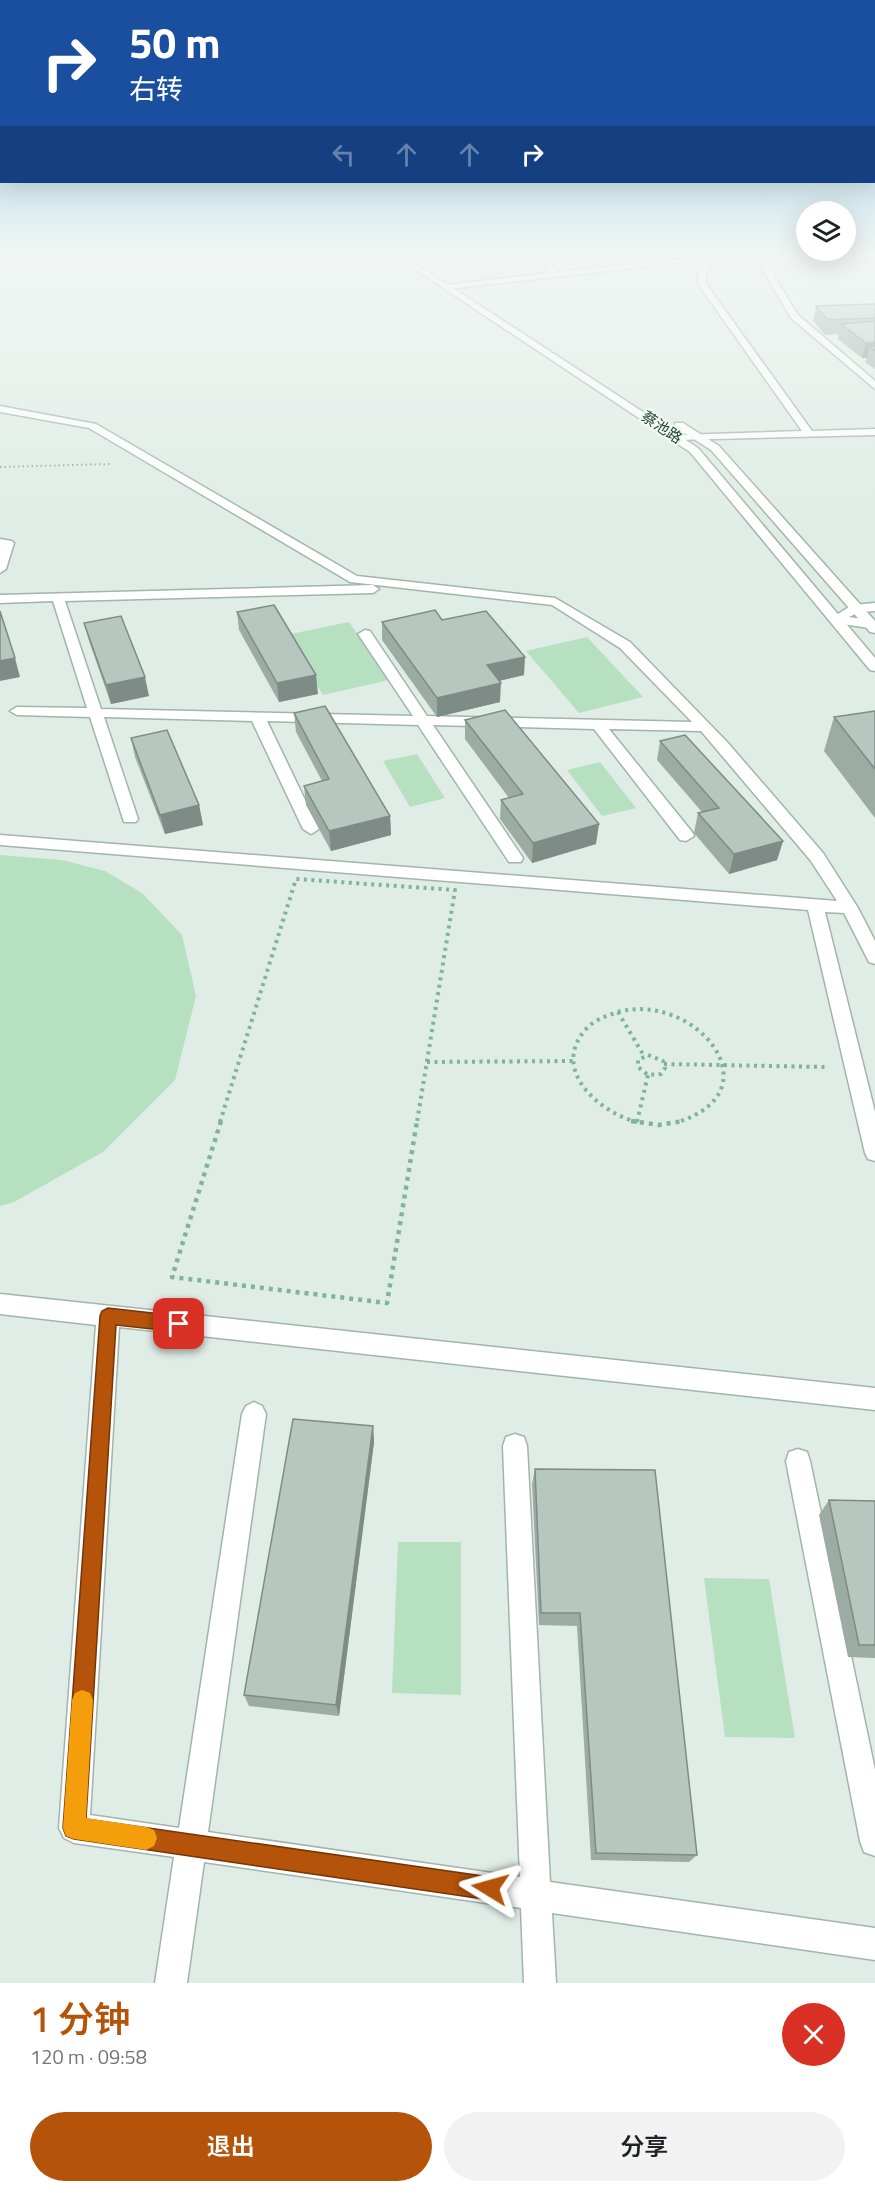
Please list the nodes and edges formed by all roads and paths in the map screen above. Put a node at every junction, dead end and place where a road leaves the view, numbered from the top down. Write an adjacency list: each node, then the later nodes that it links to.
1 (536, 345): 13 (street, 蔡池路)
2 (552, 345): 6 (street)
3 (745, 345): 12 (street)
4 (827, 345): 8 (street)
5 (836, 345): 7 (street)
6 (595, 372)
7 (875, 378)
8 (875, 386)
9 (0, 409): 17 (street)
10 (673, 421): 14 (street, 蔡池路)
11 (875, 432): 12 (street)
12 (810, 435): 14 (street)
13 (680, 438): 14 (street); 22 (street, 蔡池路)
14 (702, 440): 20 (street, 蔡池路)
15 (0, 543): 16 (street)
16 (0, 569)
17 (422, 586): 18 (street); 31 (street)
18 (58, 598): 19 (street); 27 (street)
19 (0, 599)
20 (856, 608): 21 (street); 22 (street); 23 (street, 蔡池路)
21 (875, 608)
22 (836, 620): 23 (street); 25 (street, 蔡池路)
23 (874, 627)
24 (365, 634): 29 (street)
25 (875, 667)
26 (17, 711): 27 (street)
27 (96, 712): 28 (street); 32 (street)
28 (257, 716): 29 (street); 33 (street)
29 (423, 720): 30 (street); 36 (street)
30 (598, 724): 31 (street); 34 (street)
31 (705, 727): 38 (street)
32 (130, 819)
33 (311, 829)
34 (686, 836)
35 (0, 840): 37 (street)
36 (515, 858)
37 (814, 905): 38 (street); 46 (street)
38 (850, 908): 39 (street)
39 (875, 958)
40 (618, 1012): 41 (path); 42 (path); 45 (path)
41 (644, 1056): 44 (path); 47 (path)
42 (573, 1061): 43 (path); 48 (path)
43 (427, 1062): 43 (path)
44 (664, 1064): 45 (path); 47 (path)
45 (724, 1065): 46 (path); 48 (path)
46 (854, 1068): 49 (street)
47 (648, 1075): 48 (path)
48 (637, 1122)
49 (875, 1153)
50 (0, 1304): 51 (street)
51 (108, 1316): 52 (street); 57 (street)
52 (875, 1399)
53 (254, 1414): 57 (street)
54 (515, 1446): 58 (street)
55 (798, 1461): 56 (street)
56 (875, 1841)
57 (191, 1845): 58 (street); 60 (street)
58 (536, 1895): 59 (street); 61 (street)
59 (875, 1944)
60 (171, 1983)
61 (540, 1983)

